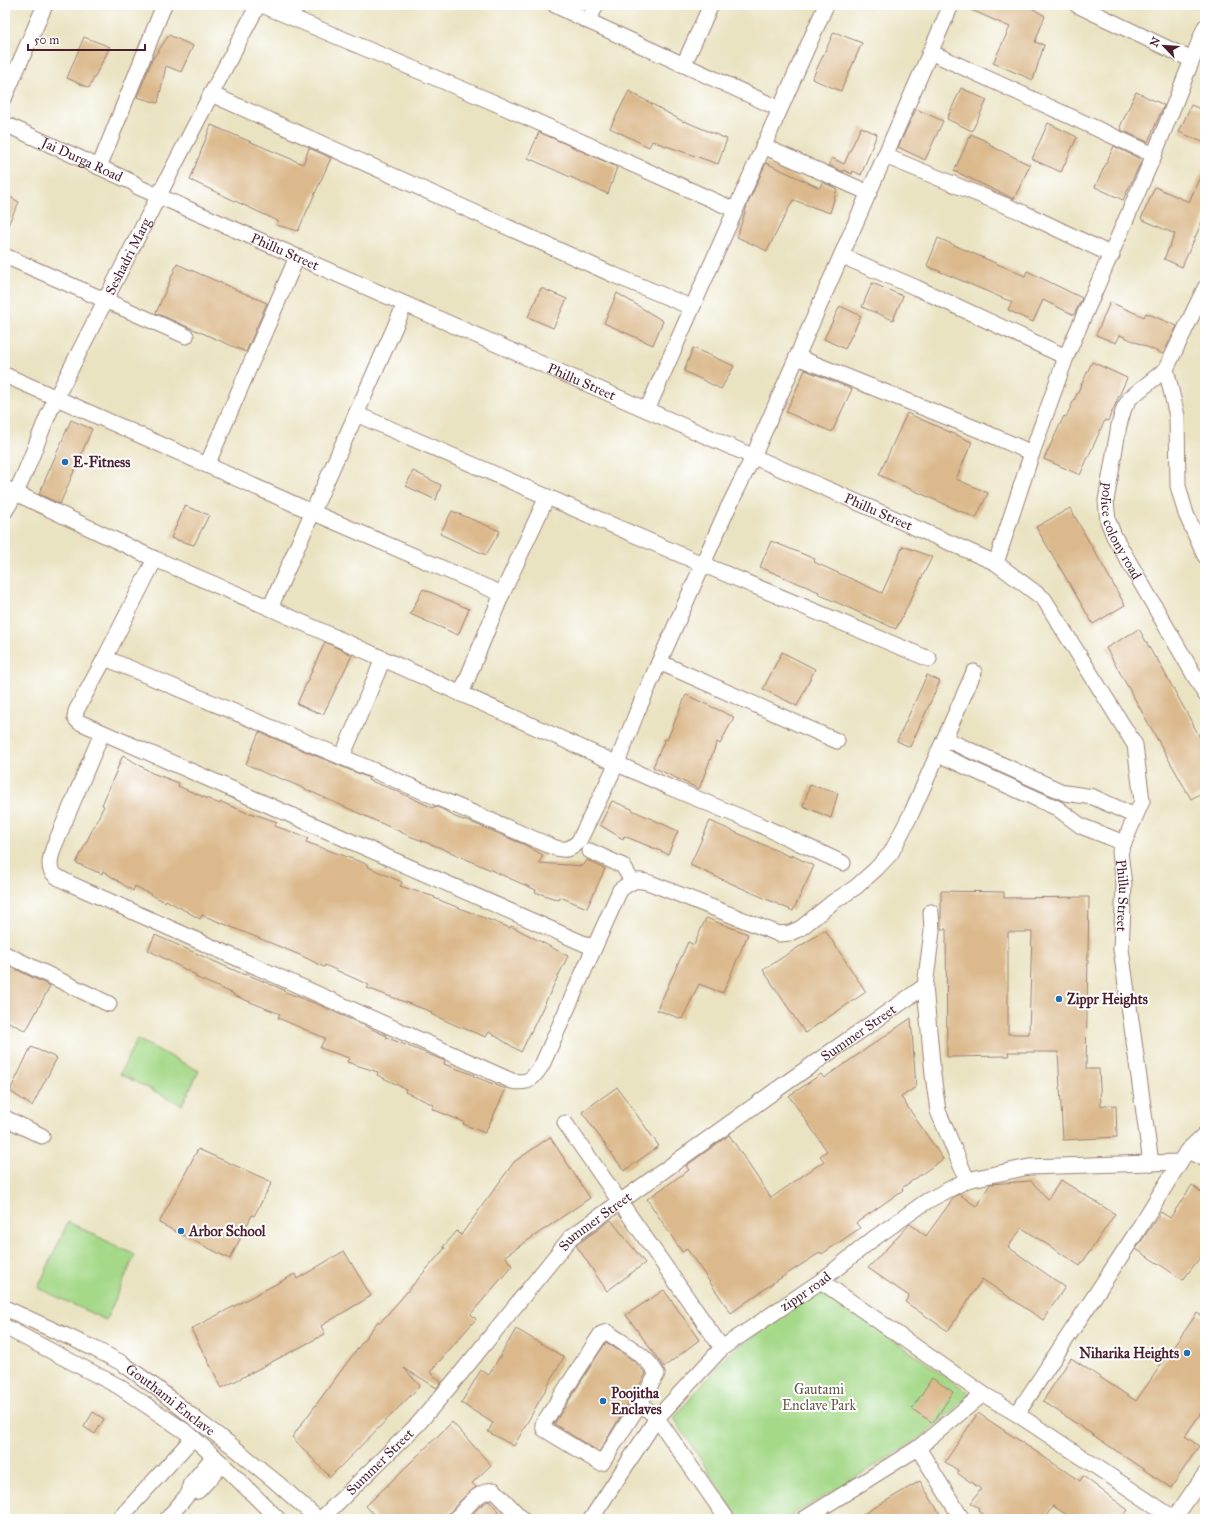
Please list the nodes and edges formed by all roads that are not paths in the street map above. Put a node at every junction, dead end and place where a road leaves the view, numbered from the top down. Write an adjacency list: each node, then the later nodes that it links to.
1 (45, 5): 17 (street)
2 (164, 5): 23 (street)
3 (258, 5): 16 (street, Seshadri Marg)
4 (262, 5): 26 (street)
5 (555, 5): 11 (street)
6 (596, 5): 11 (street)
7 (711, 5): 15 (street)
8 (826, 5): 18 (street)
9 (951, 5): 13 (street)
10 (1077, 5): 14 (street)
11 (588, 21): 15 (street)
12 (1205, 27): 14 (street)
13 (930, 52): 21 (street); 22 (street)
14 (1192, 60): 21 (street)
15 (684, 64): 18 (street)
16 (211, 94): 25 (street, Seshadri Marg); 34 (street)
17 (5, 96)
18 (780, 109): 20 (street)
19 (5, 124): 23 (street, Jai Durga Road)
20 (764, 146): 24 (street); 26 (street)
21 (1154, 155): 27 (street)
22 (885, 156): 24 (street); 27 (street)
23 (99, 167): 25 (street, Jai Durga Road)
24 (869, 193): 29 (street)
25 (159, 196): 30 (street, Phillu Street); 32 (street, Seshadri Marg)
26 (735, 210): 34 (street)
27 (1112, 255): 37 (street)
28 (5, 256): 32 (street)
29 (842, 256): 36 (street); 37 (street)
30 (297, 257): 33 (street, Phillu Street); 45 (street)
31 (1205, 288): 38 (street, police colony road)
32 (106, 300): 35 (street); 40 (street, Seshadri Marg)
33 (405, 304): 41 (street, Phillu Street); 42 (street)
34 (691, 307): 41 (street)
35 (186, 336)
36 (797, 357): 43 (street); 44 (street)
37 (1066, 357): 43 (street)
38 (1166, 369): 50 (street); 62 (street, police colony road)
39 (5, 375): 40 (street)
40 (56, 397): 45 (street); 46 (street, Seshadri Marg)
41 (647, 410): 44 (street, Phillu Street)
42 (356, 414): 47 (street); 49 (street)
43 (1032, 453): 52 (street)
44 (753, 457): 52 (street, Phillu Street); 53 (street)
45 (207, 465): 49 (street)
46 (11, 491): 48 (street, Seshadri Marg); 51 (street)
47 (547, 496): 53 (street); 54 (street)
48 (5, 511)
49 (312, 512): 54 (street); 55 (street)
50 (1205, 556)
51 (154, 559): 55 (street); 56 (street)
52 (996, 563): 69 (street, Phillu Street)
53 (702, 564): 58 (street); 59 (street)
54 (502, 594): 61 (street)
55 (270, 608): 57 (street)
56 (105, 658): 63 (street); 67 (street)
57 (383, 659): 61 (street); 67 (street)
58 (929, 659)
59 (659, 662): 65 (street); 68 (street)
60 (974, 672): 64 (street)
61 (461, 694): 68 (street)
62 (1205, 694)
63 (102, 733): 75 (street); 75 (street)
64 (945, 739): 66 (street); 69 (street)
65 (837, 741)
66 (938, 754): 70 (street); 73 (street)
67 (342, 757): 68 (street)
68 (617, 763): 72 (street)
69 (1135, 816): 70 (street, Phillu Street)
70 (1124, 843): 85 (street, Phillu Street)
71 (590, 851): 73 (street)
72 (844, 863)
73 (632, 881): 75 (street)
74 (931, 912): 77 (street)
75 (594, 948)
76 (5, 954): 78 (street)
77 (925, 986): 86 (street); 87 (street, Summer Street)
78 (109, 1004)
79 (5, 1118): 82 (street)
80 (565, 1123): 87 (street)
81 (1205, 1134): 83 (street)
82 (42, 1136)
83 (1183, 1156): 84 (street); 85 (street, zippr road); 94 (street)
84 (1205, 1159)
85 (1151, 1162): 86 (street, zippr road)
86 (967, 1180): 88 (street, zippr road)
87 (620, 1202): 91 (street); 104 (street, Summer Street)
88 (821, 1281): 91 (street, zippr road); 92 (street)
89 (5, 1308): 103 (street, Gouthami Enclave)
90 (5, 1327): 96 (street, Gouthami Enclave)
91 (722, 1348): 95 (street, zippr road)
92 (982, 1394): 94 (street); 97 (street)
93 (640, 1403): 93 (street); 95 (street)
94 (1017, 1414): 111 (street)
95 (657, 1418): 107 (street, zippr road); 108 (street)
96 (193, 1438): 98 (street, Gouthami Enclave); 100 (street)
97 (918, 1448): 109 (street); 110 (street)
98 (218, 1460): 101 (street); 102 (street, Gouthami Enclave)
99 (1205, 1474): 111 (street)
100 (119, 1519)
101 (167, 1519)
102 (278, 1519)
103 (318, 1519)
104 (321, 1519)
105 (456, 1519): 106 (street)
106 (522, 1519)
107 (591, 1519)
108 (727, 1519)
109 (804, 1519)
110 (962, 1519)
111 (1174, 1519)

